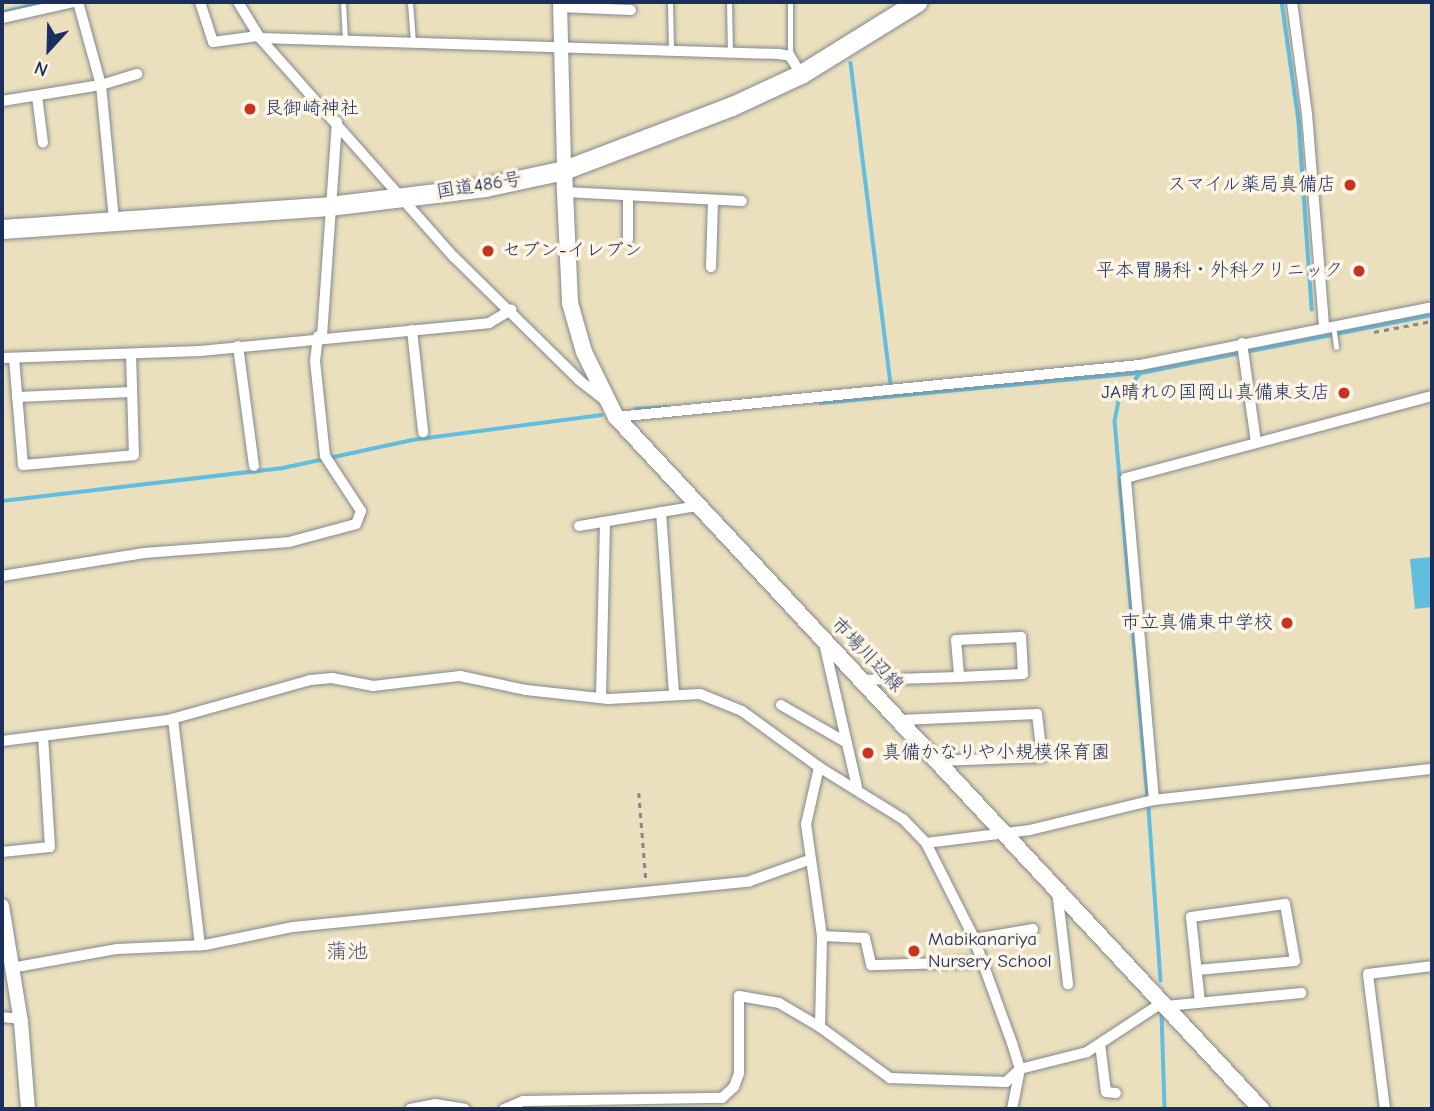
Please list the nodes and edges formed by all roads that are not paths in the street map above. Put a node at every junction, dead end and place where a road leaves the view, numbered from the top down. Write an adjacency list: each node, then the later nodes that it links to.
1 (76, 2): 13 (street); 23 (street)
2 (200, 2): 14 (street)
3 (238, 2): 14 (street)
4 (343, 2): 15 (lane)
5 (410, 2): 16 (lane)
6 (670, 2): 18 (lane)
7 (729, 2): 19 (lane)
8 (790, 2): 20 (lane)
9 (917, 2): 22 (highway, 国道486号)
10 (1292, 2): 42 (street)
11 (560, 4): 12 (street); 17 (street)
12 (631, 10)
13 (2, 18)
14 (259, 37): 15 (street); 26 (street)
15 (345, 40): 16 (street)
16 (413, 43): 17 (street)
17 (561, 47): 18 (street); 28 (street)
18 (671, 51): 19 (street)
19 (730, 53): 20 (street)
20 (790, 56): 22 (street)
21 (137, 74): 23 (street)
22 (801, 74): 28 (highway, 国道486号)
23 (100, 85): 24 (street); 35 (street)
24 (37, 96): 25 (street); 27 (street)
25 (2, 101)
26 (337, 122): 30 (street); 34 (street)
27 (43, 144)
28 (564, 170): 29 (main road, 市場川辺線); 30 (highway, 国道486号)
29 (564, 192): 31 (street); 53 (main road, 市場川辺線)
30 (404, 197): 34 (highway, 国道486号); 40 (street)
31 (628, 198): 32 (street); 37 (street)
32 (713, 200): 33 (street); 38 (street)
33 (742, 201)
34 (329, 206): 35 (highway, 国道486号); 43 (street)
35 (114, 220): 36 (highway, 国道486号)
36 (2, 229)
37 (628, 239)
38 (711, 267)
39 (1432, 307): 42 (street)
40 (511, 310): 41 (street); 53 (street)
41 (412, 330): 43 (street); 55 (street)
42 (1331, 330): 45 (lane); 46 (street)
43 (320, 336): 44 (street); 62 (street)
44 (238, 346): 47 (street); 57 (street)
45 (1336, 347)
46 (1243, 348): 54 (street); 56 (street)
47 (131, 354): 48 (street); 50 (street)
48 (14, 358): 49 (street); 52 (street)
49 (2, 359)
50 (132, 392): 52 (street); 52 (street)
51 (1432, 396): 56 (street)
52 (18, 397)
53 (607, 402): 54 (main road, 市場川辺線)
54 (616, 417): 58 (main road, 市場川辺線)
55 (423, 432)
56 (1256, 442): 78 (street)
57 (254, 466)
58 (697, 506): 59 (street); 63 (main road, 市場川辺線)
59 (661, 512): 60 (street); 66 (street)
60 (605, 522): 61 (street); 67 (street)
61 (579, 526)
62 (2, 576)
63 (823, 639): 65 (main road, 市場川辺線); 73 (street)
64 (959, 677): 64 (street); 65 (street)
65 (862, 680): 70 (main road, 市場川辺線)
66 (674, 695): 67 (street); 75 (street)
67 (601, 698): 69 (street)
68 (781, 705): 73 (street)
69 (173, 719): 71 (street); 88 (street)
70 (900, 720): 74 (main road, 市場川辺線); 74 (street)
71 (43, 736): 72 (street); 81 (street)
72 (2, 740)
73 (847, 743): 77 (street)
74 (939, 761): 79 (main road, 市場川辺線)
75 (819, 767): 77 (street); 82 (street)
76 (1432, 769): 78 (street)
77 (857, 788): 80 (street)
78 (1154, 800): 79 (street)
79 (1007, 831): 80 (street); 83 (main road, 市場川辺線)
80 (926, 843): 87 (street)
81 (2, 852)
82 (809, 860): 86 (street); 88 (street)
83 (1057, 887): 93 (street); 96 (main road, 市場川辺線)
84 (2, 906): 91 (street)
85 (1033, 929): 87 (street)
86 (822, 936): 89 (street); 99 (street)
87 (974, 939): 89 (street)
88 (200, 945): 91 (street)
89 (983, 962): 101 (street)
90 (1432, 967): 110 (street)
91 (11, 968): 98 (street)
92 (1197, 970): 92 (street); 95 (street)
93 (1068, 984)
94 (1301, 993): 95 (street)
95 (1200, 1003): 96 (street)
96 (1165, 1004): 100 (street); 109 (main road, 市場川辺線)
97 (2, 1017): 98 (street)
98 (20, 1019): 104 (street)
99 (820, 1027): 101 (street); 103 (street)
100 (1100, 1044): 101 (street); 102 (street)
101 (1020, 1069): 108 (street)
102 (1116, 1093)
103 (689, 1105): 107 (street)
104 (28, 1109)
105 (410, 1109): 106 (street)
106 (465, 1109)
107 (504, 1109)
108 (1012, 1109)
109 (1261, 1109)
110 (1385, 1109)

